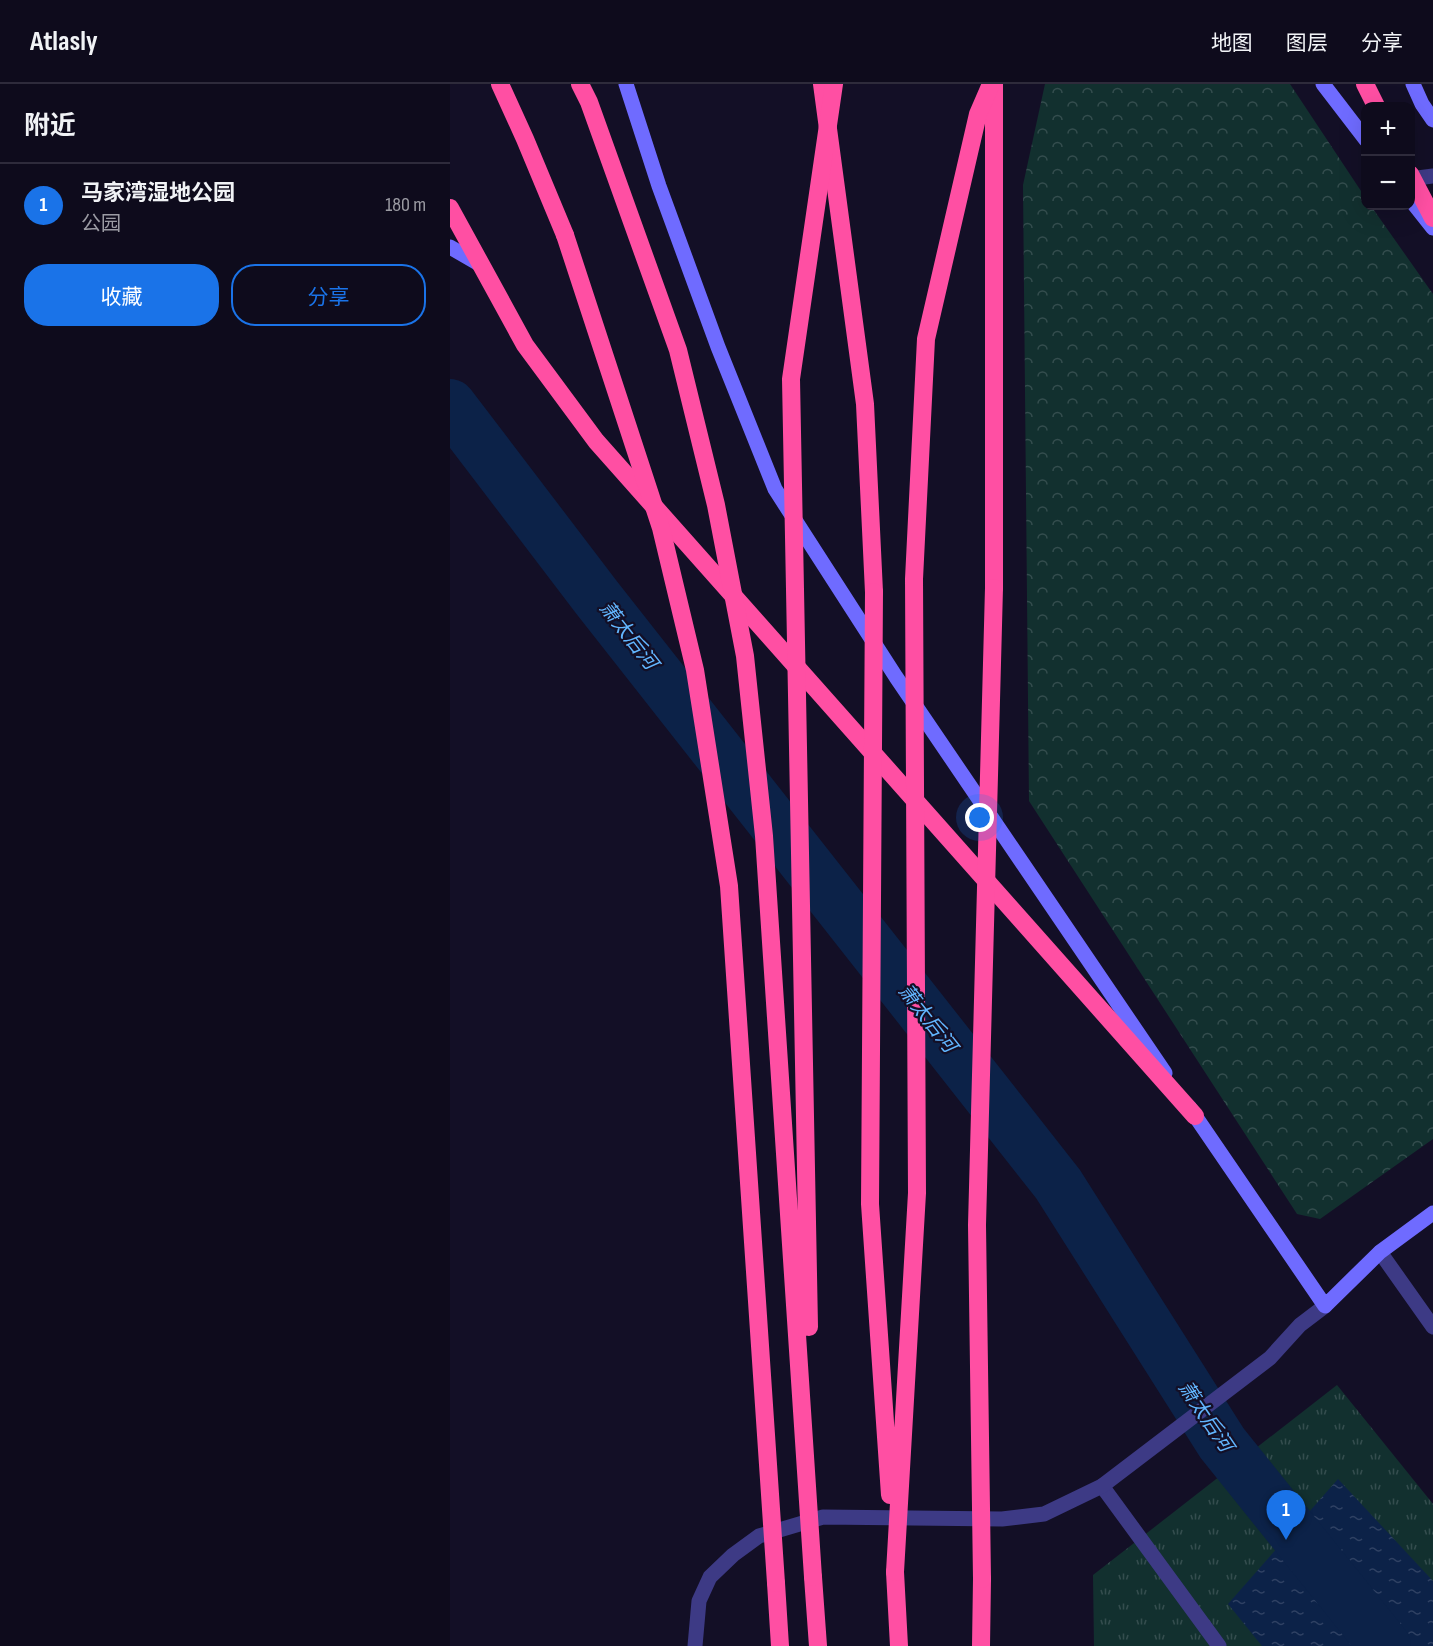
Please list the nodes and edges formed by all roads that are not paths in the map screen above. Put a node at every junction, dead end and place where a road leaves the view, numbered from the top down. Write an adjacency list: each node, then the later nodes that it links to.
1 (500, 84): 31 (highway, bridge)
2 (580, 84): 29 (highway, bridge)
3 (626, 84): 22 (main road)
4 (822, 84): 28 (highway, bridge)
5 (834, 84): 29 (highway, bridge)
6 (992, 84): 28 (highway, bridge); 34 (highway, bridge)
7 (1323, 84): 12 (main road)
8 (1365, 84): 10 (highway)
9 (1413, 84): 11 (main road)
10 (1374, 102)
11 (1433, 120)
12 (1361, 135)
13 (1433, 176): 14 (street)
14 (1415, 177)
15 (1415, 184): 18 (highway)
16 (1415, 205): 19 (main road)
17 (450, 208): 21 (highway)
18 (1433, 218)
19 (1433, 228)
20 (450, 247): 21 (main road)
21 (481, 265): 22 (highway)
22 (1195, 1116): 25 (main road)
23 (1433, 1213): 24 (main road)
24 (1380, 1252): 25 (main road); 26 (street)
25 (1325, 1306): 27 (street)
26 (1433, 1327)
27 (1102, 1486): 30 (street); 35 (street)
28 (895, 1572): 33 (highway)
29 (813, 1577): 32 (highway)
30 (695, 1646)
31 (780, 1646)
32 (818, 1646)
33 (898, 1646)
34 (981, 1646)
35 (1219, 1646)

